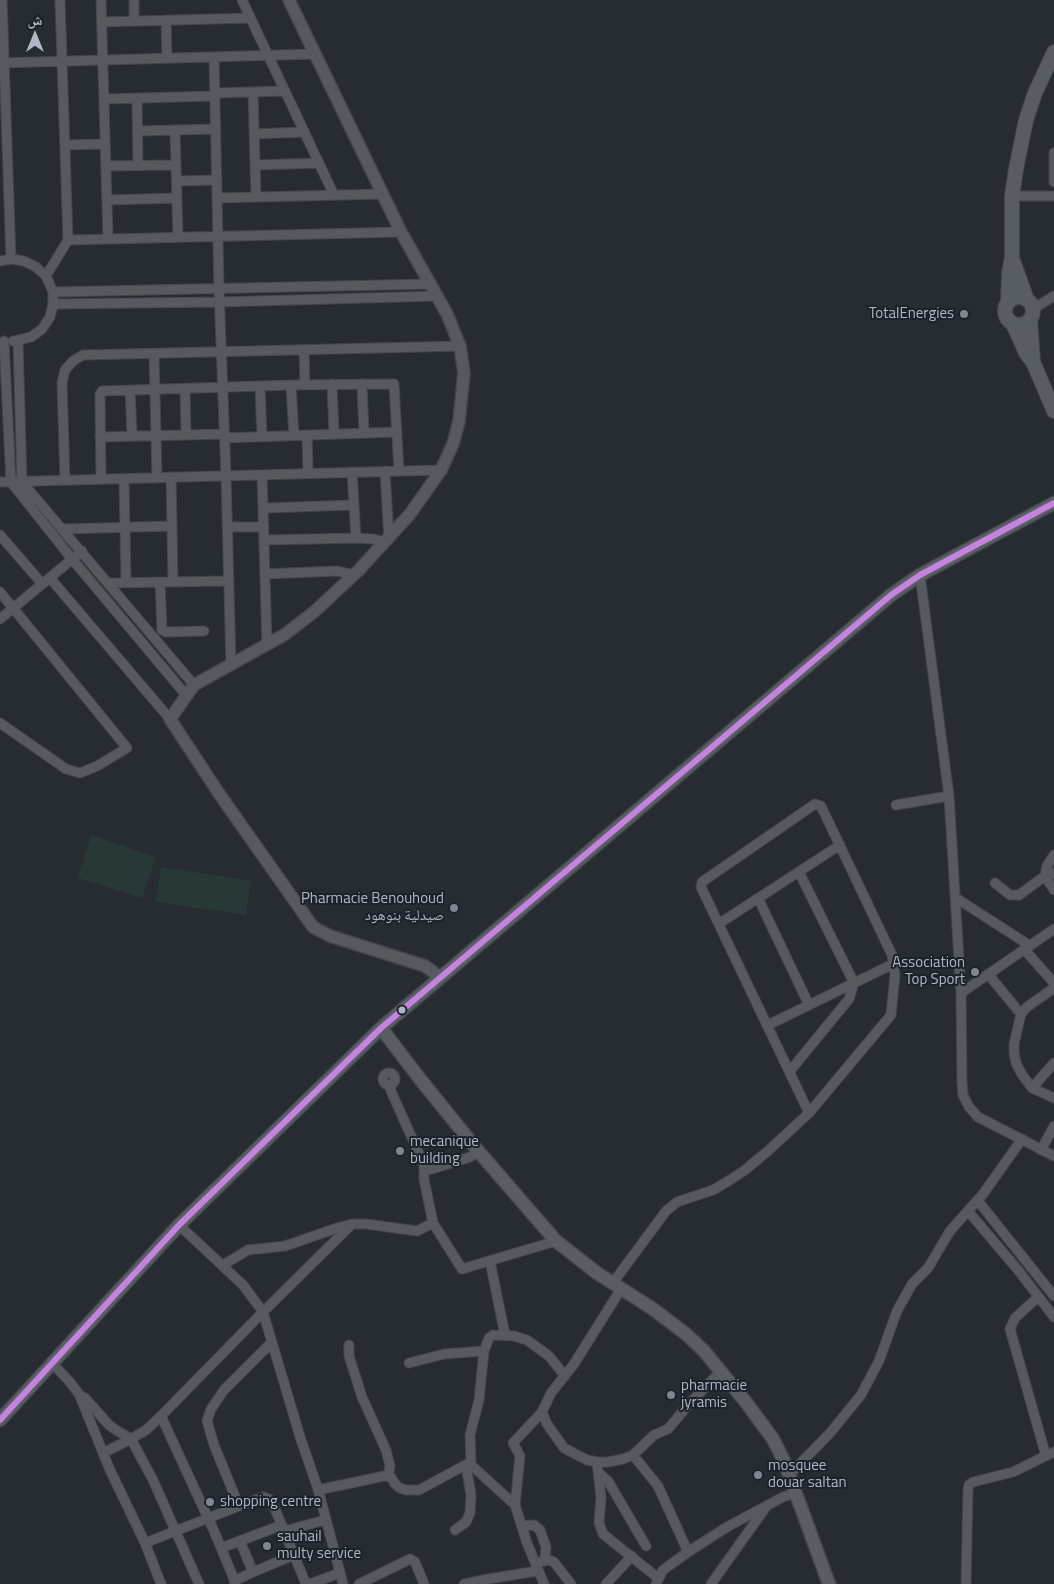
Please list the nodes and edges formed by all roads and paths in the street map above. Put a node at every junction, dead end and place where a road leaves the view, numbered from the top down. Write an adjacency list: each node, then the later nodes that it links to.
1 (2, 0): 18 (street)
2 (60, 0): 17 (street)
3 (101, 0): 10 (street)
4 (134, 0): 9 (street)
5 (242, 0): 7 (street)
6 (289, 0): 12 (street)
7 (250, 18): 8 (street); 13 (street)
8 (166, 20): 9 (street); 15 (street)
9 (134, 21): 10 (street)
10 (102, 22): 16 (street)
11 (1054, 52): 42 (main road)
12 (314, 54): 13 (street); 40 (street)
13 (268, 55): 14 (street); 19 (street)
14 (214, 57): 15 (street); 21 (street)
15 (167, 58): 16 (street)
16 (103, 60): 17 (street); 23 (street)
17 (62, 62): 18 (street); 30 (street)
18 (2, 63): 54 (street)
19 (285, 91): 20 (street); 27 (street)
20 (253, 92): 21 (street); 28 (street)
21 (215, 94): 22 (street); 24 (street)
22 (136, 98): 23 (street); 26 (street)
23 (104, 99): 29 (street)
24 (216, 129): 25 (street); 37 (street)
25 (175, 130): 26 (street); 33 (street)
26 (138, 131): 36 (street)
27 (304, 132): 28 (street); 32 (street)
28 (254, 134): 34 (street)
29 (105, 144): 30 (street); 35 (street)
30 (65, 145): 52 (street)
31 (1054, 153): 39 (street)
32 (319, 163): 34 (street); 41 (street)
33 (176, 165): 36 (street); 38 (street)
34 (255, 165): 44 (street)
35 (106, 166): 36 (street); 47 (street)
36 (138, 166)
37 (217, 180): 38 (street); 46 (street)
38 (177, 181): 45 (street)
39 (1054, 182)
40 (382, 194): 41 (street); 48 (street)
41 (334, 195): 44 (street)
42 (1012, 196): 43 (street); 53 (main road)
43 (1054, 196)
44 (256, 197): 46 (street)
45 (177, 198): 47 (street); 50 (street)
46 (217, 198): 49 (street)
47 (107, 200): 51 (street)
48 (401, 232): 49 (street); 57 (street)
49 (218, 236): 50 (street); 58 (street)
50 (178, 237): 51 (street)
51 (108, 239): 52 (street)
52 (68, 240): 56 (street)
53 (1012, 257): 63 (main road); 65 (main road)
54 (10, 259): 55 (street); 56 (street)
55 (0, 261)
56 (46, 276): 59 (street)
57 (430, 284): 58 (street); 60 (street)
58 (219, 289): 59 (street); 62 (street)
59 (52, 292): 64 (street)
60 (437, 296): 62 (street); 69 (street)
61 (1054, 296): 65 (street)
62 (220, 302): 64 (street); 71 (street)
63 (1008, 303): 65 (main road); 66 (main road)
64 (53, 304): 68 (street)
65 (1030, 310): 66 (main road); 73 (main road)
66 (1013, 324): 73 (main road)
67 (2, 340): 68 (street); 108 (street)
68 (18, 341): 109 (street)
69 (460, 346): 70 (street); 95 (street)
70 (304, 350): 71 (street); 75 (street)
71 (222, 352): 72 (street); 79 (street)
72 (154, 354): 80 (street); 105 (street)
73 (1033, 362): 83 (main road)
74 (292, 384): 75 (street); 78 (street); 93 (street)
75 (305, 384): 76 (street)
76 (332, 384): 77 (street); 86 (street)
77 (362, 384): 84 (street); 85 (street)
78 (260, 386): 79 (street); 92 (street)
79 (224, 387): 81 (street); 91 (street)
80 (154, 389): 81 (street); 82 (street); 90 (street)
81 (185, 389): 87 (street)
82 (130, 390): 89 (street); 94 (street)
83 (1054, 411)
84 (397, 432): 85 (street); 97 (street)
85 (364, 433): 86 (street)
86 (334, 434): 88 (street)
87 (186, 435): 90 (street); 91 (street)
88 (307, 435): 93 (street); 99 (street)
89 (132, 436): 90 (street); 94 (street)
90 (156, 436): 102 (street)
91 (225, 436): 92 (street); 101 (street)
92 (262, 436): 93 (street)
93 (294, 436)
94 (100, 437): 106 (street)
95 (441, 470): 97 (street); 121 (street)
96 (385, 471): 97 (street); 98 (street); 121 (street)
97 (399, 471)
98 (352, 472): 99 (street); 111 (street)
99 (308, 474): 100 (street)
100 (262, 475): 101 (street); 112 (street)
101 (226, 476): 103 (street); 114 (street)
102 (157, 478): 103 (street); 104 (street)
103 (171, 478): 113 (street)
104 (124, 479): 106 (street); 116 (street)
105 (65, 480): 106 (street); 109 (street)
106 (101, 480)
107 (0, 482): 108 (street)
108 (11, 482): 109 (street); 123 (street)
109 (22, 482): 117 (street)
110 (1054, 503): 125 (main road)
111 (354, 505): 112 (street); 119 (street)
112 (264, 508): 115 (street)
113 (172, 526): 116 (street); 129 (street)
114 (228, 527): 115 (street); 130 (street)
115 (264, 527): 120 (street)
116 (126, 528): 117 (street); 131 (street)
117 (63, 529): 122 (street)
118 (0, 536): 128 (street)
119 (356, 538): 120 (street); 121 (street)
120 (264, 540): 124 (street)
121 (387, 541): 126 (street)
122 (82, 551): 123 (street); 133 (street)
123 (72, 559): 127 (street); 141 (street)
124 (265, 574): 126 (street); 138 (street)
125 (920, 575): 144 (street); 159 (main road)
126 (354, 576): 138 (street)
127 (50, 578): 135 (street); 142 (street)
128 (38, 579)
129 (173, 581): 130 (street); 132 (street)
130 (229, 581): 139 (street)
131 (126, 582): 132 (street); 133 (street)
132 (160, 582): 137 (street)
133 (108, 583): 140 (street)
134 (0, 592): 135 (street)
135 (14, 608): 136 (street); 143 (street)
136 (0, 619)
137 (204, 631)
138 (267, 645): 139 (street)
139 (231, 666): 140 (street)
140 (194, 685): 141 (street)
141 (186, 695): 142 (street)
142 (170, 719): 159 (street)
143 (0, 723)
144 (949, 796): 145 (street); 153 (street)
145 (896, 805)
146 (840, 845): 148 (street); 154 (street); 157 (street)
147 (1054, 854): 149 (street)
148 (799, 872): 152 (street); 160 (street)
149 (1050, 874): 150 (street); 151 (street)
150 (995, 883)
151 (1054, 890)
152 (758, 898): 154 (street); 164 (street)
153 (956, 898): 156 (street); 163 (street)
154 (720, 923): 166 (street)
155 (1054, 929): 156 (street)
156 (1027, 947): 158 (street); 161 (street)
157 (893, 964): 160 (street); 173 (street)
158 (988, 974): 163 (street); 165 (street)
159 (440, 977): 167 (main road)
160 (854, 983): 164 (street); 169 (street)
161 (1054, 983)
162 (1054, 988): 165 (street)
163 (961, 994): 175 (street)
164 (809, 1005): 166 (street)
165 (1021, 1014): 171 (street)
166 (768, 1025): 169 (street)
167 (381, 1028): 177 (main road); 184 (main road)
168 (1054, 1063): 171 (street)
169 (790, 1071): 173 (street)
170 (390, 1086): 179 (street)
171 (1032, 1088): 172 (street)
172 (1054, 1098)
173 (809, 1113): 188 (street)
174 (1054, 1126): 176 (street)
175 (1022, 1139): 176 (street); 180 (street)
176 (1041, 1150): 178 (street)
177 (479, 1152): 179 (street); 185 (main road)
178 (1054, 1156)
179 (424, 1170): 182 (street)
180 (978, 1201): 181 (street); 189 (street)
181 (968, 1210): 190 (street); 212 (street)
182 (434, 1223): 183 (street); 186 (street)
183 (352, 1224): 187 (street); 191 (street)
184 (179, 1225): 187 (street); 198 (main road)
185 (556, 1241): 186 (street); 188 (main road)
186 (490, 1261): 193 (street)
187 (223, 1265): 191 (street)
188 (617, 1286): 199 (main road); 200 (street)
189 (1054, 1296)
190 (1038, 1297): 192 (street); 207 (street)
191 (263, 1312): 194 (street); 203 (street)
192 (1054, 1317)
193 (506, 1335): 196 (street); 200 (street)
194 (272, 1342): 214 (street); 218 (street)
195 (349, 1345): 213 (street)
196 (484, 1350): 197 (street); 210 (street)
197 (409, 1363)
198 (53, 1364): 201 (street); 204 (main road)
199 (721, 1371): 208 (street); 212 (main road)
200 (566, 1376): 202 (street)
201 (79, 1394): 205 (street); 206 (street)
202 (542, 1412): 209 (street); 216 (street)
203 (161, 1416): 205 (street); 219 (street)
204 (0, 1420)
205 (131, 1439): 206 (street); 225 (street)
206 (103, 1453): 227 (street)
207 (1050, 1454): 254 (street)
208 (633, 1455): 209 (street); 231 (street)
209 (598, 1462): 211 (street)
210 (468, 1464): 213 (street); 216 (street); 224 (street)
211 (599, 1473): 228 (street); 233 (street)
212 (789, 1474): 215 (main road)
213 (388, 1476): 214 (street)
214 (318, 1490): 220 (street)
215 (796, 1493): 217 (street); 253 (main road)
216 (515, 1505): 221 (street)
217 (768, 1505): 222 (street); 229 (street)
218 (239, 1506): 219 (street); 223 (street)
219 (209, 1518): 225 (street); 230 (street)
220 (325, 1520): 223 (street); 237 (street)
221 (522, 1526): 234 (street); 235 (street)
222 (727, 1527): 229 (street); 231 (street)
223 (283, 1528): 226 (street); 232 (street)
224 (455, 1530)
225 (176, 1531): 227 (street); 242 (street)
226 (240, 1541): 230 (street); 236 (street)
227 (145, 1543): 241 (street)
228 (646, 1546)
229 (738, 1546): 252 (street)
230 (221, 1548): 240 (street)
231 (688, 1552): 239 (street)
232 (294, 1555): 236 (street); 243 (street)
233 (632, 1556): 239 (street); 251 (street)
234 (545, 1560): 235 (street); 250 (street)
235 (536, 1568): 238 (street); 249 (street)
236 (252, 1572): 240 (street)
237 (340, 1574): 244 (street); 245 (street)
238 (506, 1580): 248 (street)
239 (657, 1581)
240 (235, 1582)
241 (161, 1584)
242 (199, 1584)
243 (306, 1584)
244 (310, 1584)
245 (343, 1584)
246 (359, 1584): 247 (street)
247 (424, 1584)
248 (464, 1584)
249 (544, 1584)
250 (571, 1584)
251 (606, 1584)
252 (711, 1584)
253 (829, 1584)
254 (966, 1584)

